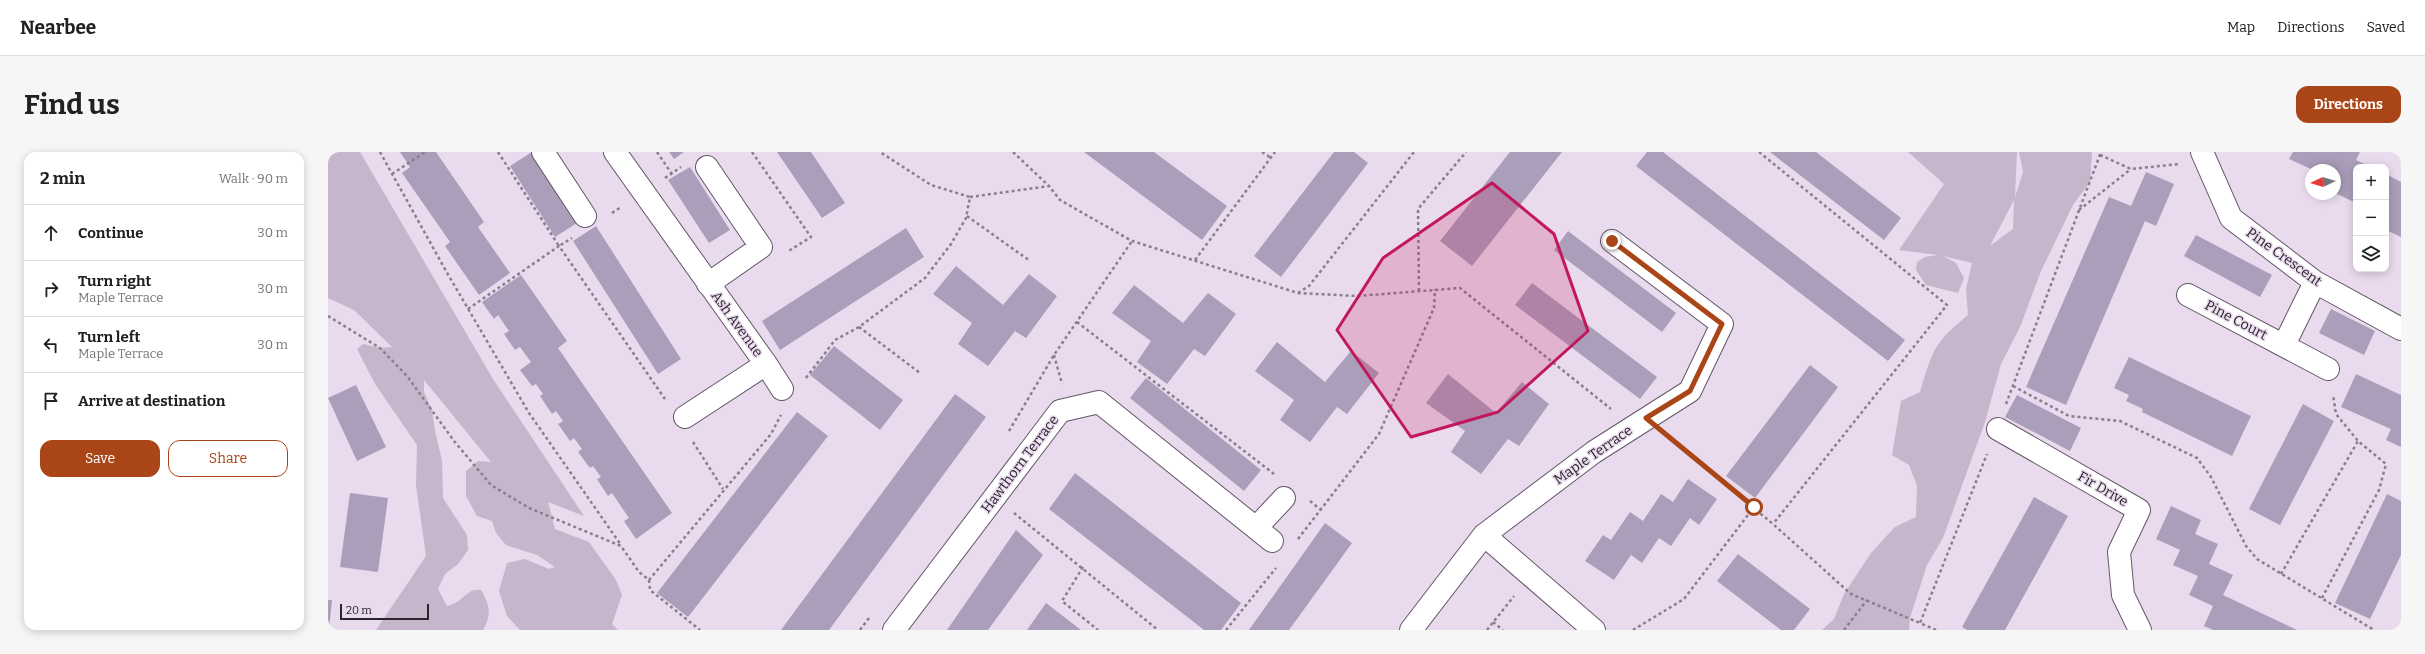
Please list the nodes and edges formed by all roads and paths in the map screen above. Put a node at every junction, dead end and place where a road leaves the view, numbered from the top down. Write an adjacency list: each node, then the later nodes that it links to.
1 (380, 152): 20 (path)
2 (425, 152): 20 (path)
3 (498, 152): 29 (path)
4 (543, 152): 25 (street)
5 (615, 152): 34 (street, Ash Avenue)
6 (657, 152): 21 (path)
7 (752, 152): 30 (path)
8 (880, 152): 23 (path)
9 (1013, 152): 22 (path)
10 (1262, 152): 17 (path)
11 (1276, 152): 17 (path)
12 (1414, 152): 37 (path)
13 (1466, 152): 36 (path)
14 (1759, 152): 62 (path)
15 (2100, 153): 19 (path); 24 (path)
16 (2204, 156): 19 (path); 33 (street, Pine Crescent)
17 (1271, 158): 31 (path)
18 (707, 167): 30 (street)
19 (2131, 169): 24 (path)
20 (392, 174): 39 (path)
21 (672, 174)
22 (1049, 186): 23 (path); 27 (path)
23 (970, 197): 26 (path)
24 (2079, 210): 49 (path)
25 (585, 216)
26 (967, 216): 32 (path); 42 (path)
27 (1132, 241): 31 (path); 41 (path)
28 (1612, 241): 52 (street, Maple Terrace)
29 (560, 246): 39 (path); 51 (path)
30 (761, 247): 34 (street, Ash Avenue)
31 (1195, 260): 37 (path)
32 (1030, 261)
33 (2315, 282): 43 (street, Pine Crescent); 44 (street, Pine Court)
34 (708, 284): 45 (street, Ash Avenue)
35 (1435, 290): 36 (path); 52 (path); 61 (path)
36 (1419, 291): 37 (path)
37 (1298, 293)
38 (2188, 295): 44 (street, Pine Court)
39 (468, 309): 65 (path)
40 (328, 316): 65 (path)
41 (1077, 322): 54 (path); 58 (path)
42 (859, 327): 47 (path); 48 (path)
43 (2401, 329)
44 (2284, 345): 46 (street, Pine Court)
45 (766, 364): 50 (street); 51 (street, Ash Avenue)
46 (2328, 370): 56 (path)
47 (920, 373)
48 (804, 382)
49 (2014, 386): 53 (path); 69 (path)
50 (783, 399): 57 (path)
51 (677, 411)
52 (1640, 423): 60 (path); 63 (street, Maple Terrace)
53 (1998, 429): 75 (path); 89 (street, Fir Drive)
54 (1006, 436)
55 (691, 439): 57 (path)
56 (2358, 441): 69 (path); 71 (path)
57 (723, 489): 70 (path)
58 (1289, 491): 59 (street, Hawthorn Terrace); 61 (path)
59 (995, 498): 67 (path); 78 (street, Hawthorn Terrace)
60 (1754, 507): 62 (path); 86 (path)
61 (1321, 510): 64 (path)
62 (1773, 524): 72 (path)
63 (1484, 534): 68 (street); 82 (street, Maple Terrace)
64 (1297, 541)
65 (621, 546): 70 (path)
66 (1278, 566): 81 (path)
67 (1083, 567): 79 (path); 80 (path)
68 (1530, 574): 74 (path); 85 (street)
69 (2281, 574): 71 (path)
70 (649, 580): 76 (path)
71 (2322, 598): 90 (path)
72 (1867, 600): 75 (path); 87 (path)
73 (873, 613): 77 (path)
74 (1493, 622): 83 (path); 84 (path)
75 (1920, 622): 88 (path)
76 (700, 630)
77 (860, 630)
78 (894, 630)
79 (1098, 630)
80 (1158, 630)
81 (1226, 630)
82 (1410, 630)
83 (1487, 630)
84 (1503, 630)
85 (1594, 630)
86 (1633, 630)
87 (1844, 630)
88 (1936, 630)
89 (2140, 630)
90 (2374, 630)

